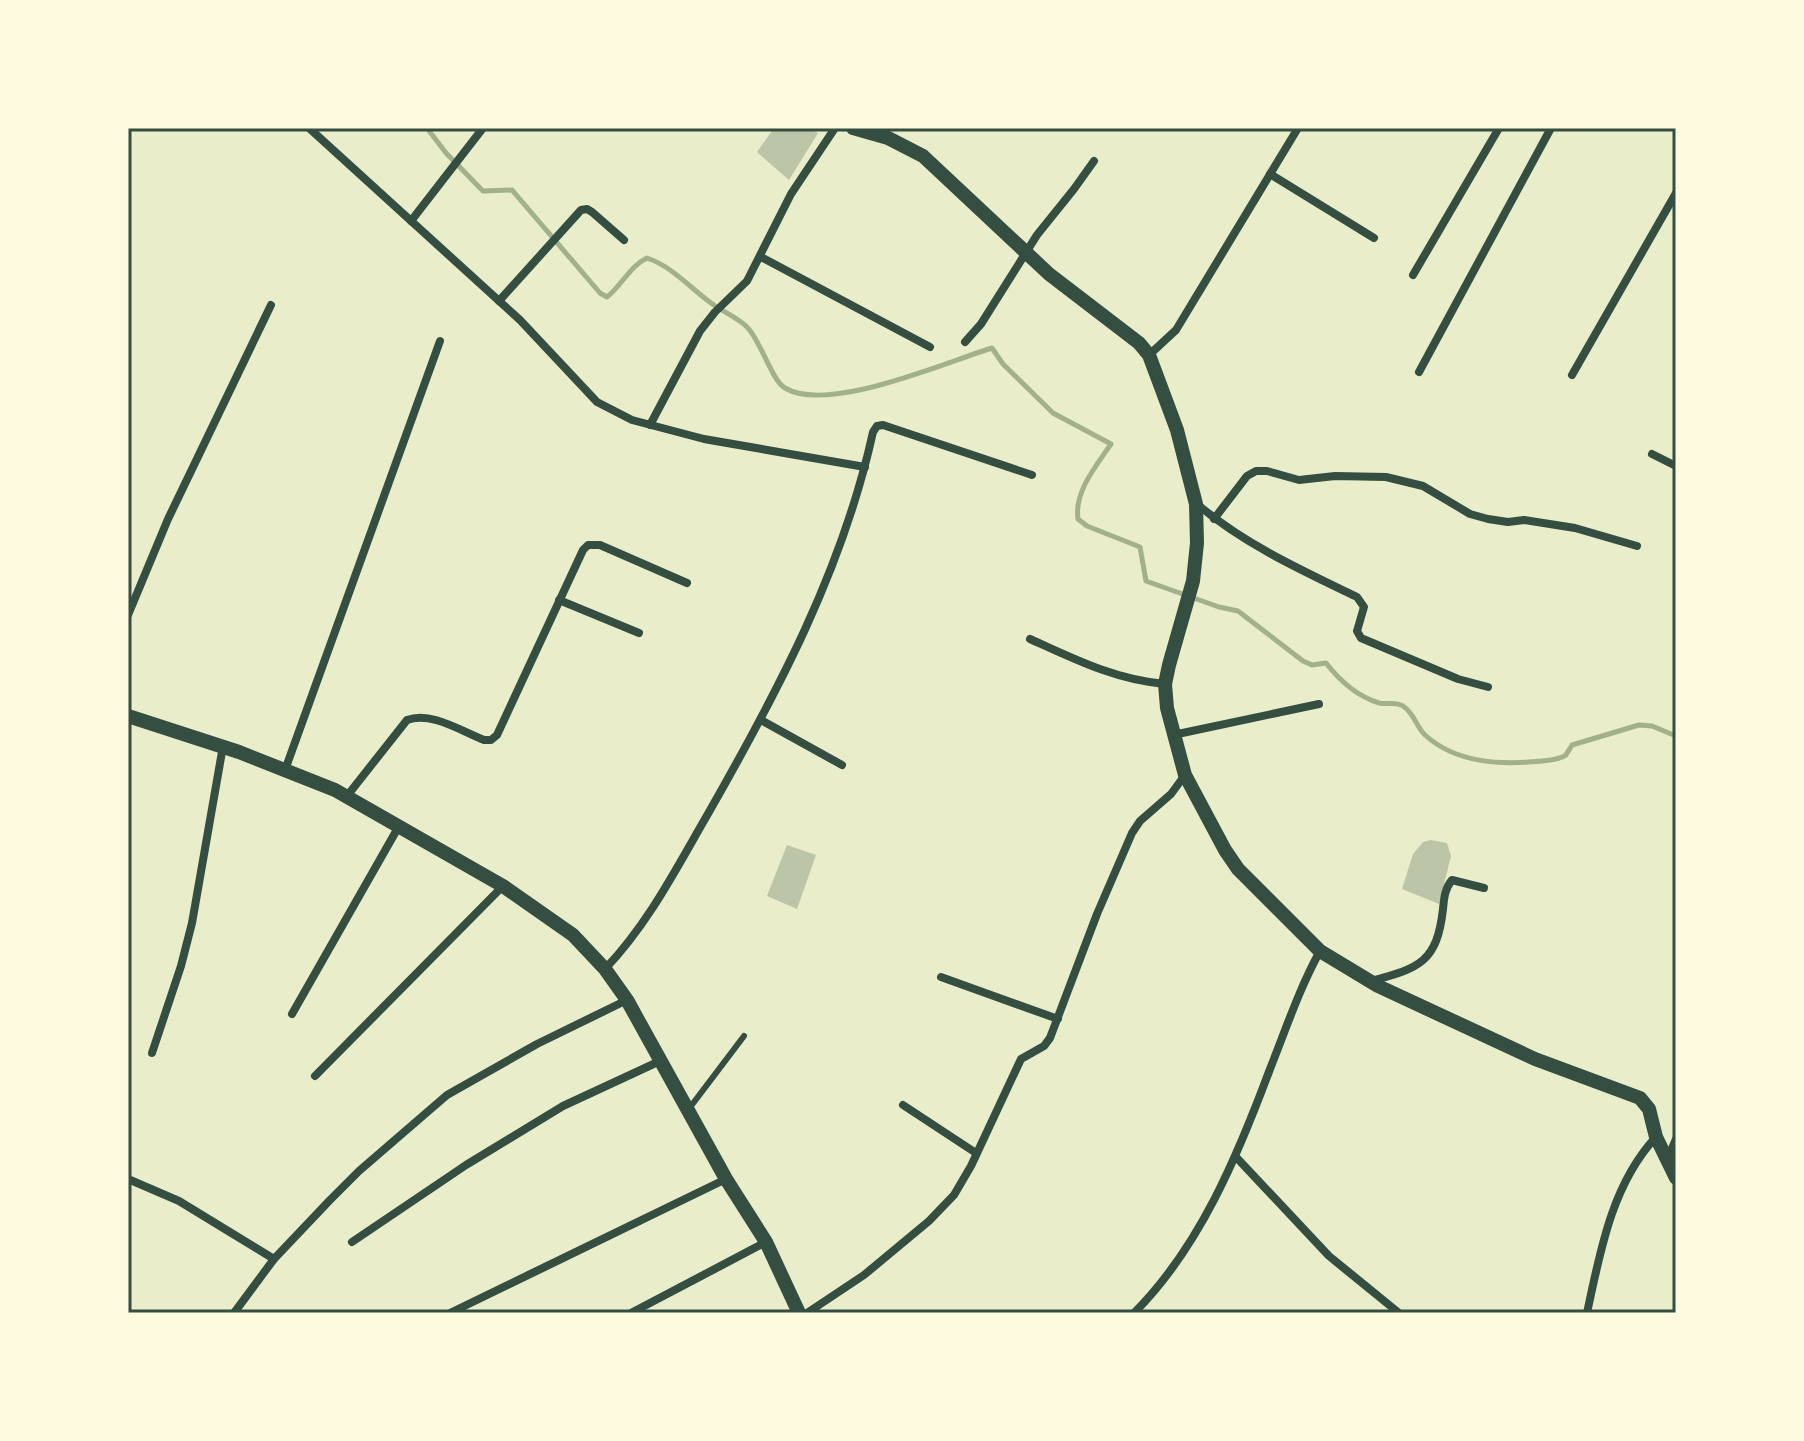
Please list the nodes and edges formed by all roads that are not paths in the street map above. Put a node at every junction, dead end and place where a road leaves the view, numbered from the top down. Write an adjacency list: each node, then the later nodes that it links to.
1 (309, 128): 11 (street)
2 (483, 128): 11 (street)
3 (835, 128): 15 (street)
4 (853, 128): 14 (street)
5 (1298, 128): 9 (street)
6 (1499, 128): 16 (street)
7 (1551, 128): 23 (street)
8 (1094, 161): 14 (street)
9 (1270, 174): 12 (street); 22 (street)
10 (1676, 193): 24 (street)
11 (411, 221): 17 (street)
12 (1374, 238)
13 (624, 240): 17 (street)
14 (1028, 252): 20 (street); 22 (street)
15 (761, 257): 21 (street); 25 (street)
16 (1413, 275)
17 (499, 301): 25 (street)
18 (271, 305): 35 (street)
19 (440, 341): 46 (street)
20 (965, 342)
21 (930, 347)
22 (1149, 355): 30 (street)
23 (1419, 372)
24 (1572, 375)
25 (650, 425): 28 (street)
26 (1652, 454): 27 (street)
27 (1676, 466)
28 (865, 467): 29 (street); 42 (street)
29 (1032, 475)
30 (1196, 504): 31 (street); 38 (street)
31 (1214, 519): 32 (street); 39 (street)
32 (1637, 546)
33 (687, 583): 34 (street)
34 (559, 600): 36 (street); 48 (street)
35 (128, 615)
36 (639, 633)
37 (1030, 639): 38 (street)
38 (1165, 684): 43 (street)
39 (1488, 687)
40 (1319, 704): 43 (street)
41 (128, 716): 44 (street)
42 (761, 720): 45 (street); 53 (street)
43 (1172, 735): 47 (street)
44 (223, 746): 46 (street); 60 (street)
45 (842, 765)
46 (285, 770): 48 (street)
47 (1185, 775): 52 (street); 58 (street)
48 (347, 796): 49 (street)
49 (399, 826): 50 (street); 57 (street)
50 (503, 886): 53 (street); 62 (street)
51 (1484, 888): 55 (street)
52 (1320, 951): 55 (street); 68 (street)
53 (605, 969): 56 (street)
54 (941, 977): 58 (street)
55 (1371, 981): 65 (street)
56 (627, 1000): 61 (street); 75 (street)
57 (292, 1014)
58 (1058, 1019): 67 (street)
59 (744, 1036): 64 (lane)
60 (152, 1053)
61 (660, 1061): 64 (street); 73 (street)
62 (315, 1076)
63 (903, 1105): 67 (street)
64 (687, 1111): 72 (street)
65 (1656, 1137): 69 (street); 83 (street)
66 (1676, 1139): 69 (street)
67 (976, 1153): 80 (street)
68 (1236, 1157): 81 (street); 82 (street)
69 (1667, 1160): 70 (street)
70 (1676, 1178)
71 (128, 1179): 75 (street)
72 (726, 1179): 74 (street); 77 (street)
73 (352, 1242)
74 (766, 1242): 78 (street); 79 (street)
75 (274, 1259): 76 (street)
76 (234, 1313)
77 (450, 1313)
78 (631, 1313)
79 (799, 1313)
80 (807, 1313)
81 (1134, 1313)
82 (1399, 1313)
83 (1587, 1313)

